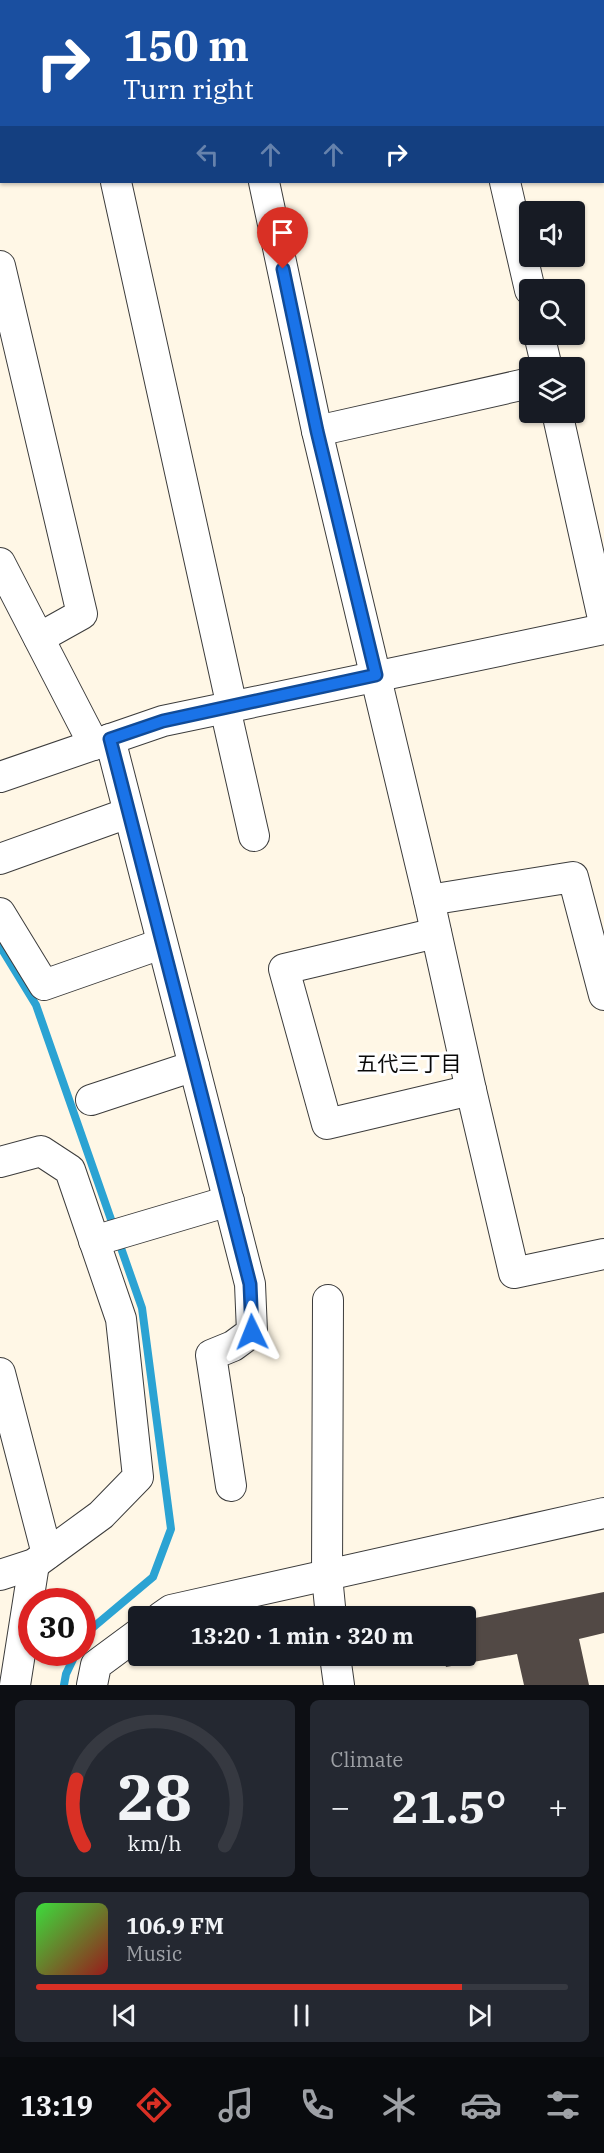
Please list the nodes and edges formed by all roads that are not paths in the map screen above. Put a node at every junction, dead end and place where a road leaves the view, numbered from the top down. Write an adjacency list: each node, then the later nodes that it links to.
1 (116, 183): 13 (street)
2 (264, 183): 8 (street)
3 (505, 183): 5 (street)
4 (0, 266): 11 (street)
5 (527, 279)
6 (519, 385): 8 (street)
7 (559, 423): 10 (street)
8 (317, 431): 12 (street)
9 (0, 563): 11 (street)
10 (603, 633): 12 (street)
11 (39, 638): 14 (street)
12 (376, 675): 13 (street); 19 (street)
13 (229, 708): 14 (street); 17 (street)
14 (102, 742): 15 (street); 16 (street)
15 (0, 777)
16 (128, 813): 18 (street); 22 (street)
17 (254, 836)
18 (0, 859)
19 (429, 900): 21 (street); 23 (street)
20 (0, 913): 22 (street)
21 (436, 933): 25 (street); 25 (street)
22 (161, 944): 24 (street)
23 (604, 995)
24 (194, 1066): 26 (street); 28 (street)
25 (471, 1090): 30 (street)
26 (91, 1100)
27 (0, 1162): 29 (street)
28 (229, 1200): 29 (street); 33 (street)
29 (94, 1241): 35 (street)
30 (604, 1254)
31 (328, 1300): 37 (street)
32 (0, 1373): 35 (street)
33 (231, 1486)
34 (604, 1513): 37 (street)
35 (40, 1559): 36 (street); 41 (street)
36 (0, 1575)
37 (327, 1576): 38 (street); 39 (street)
38 (189, 1606)
39 (330, 1606)
40 (128, 1641): 42 (street)
41 (15, 1685)
42 (92, 1685)

